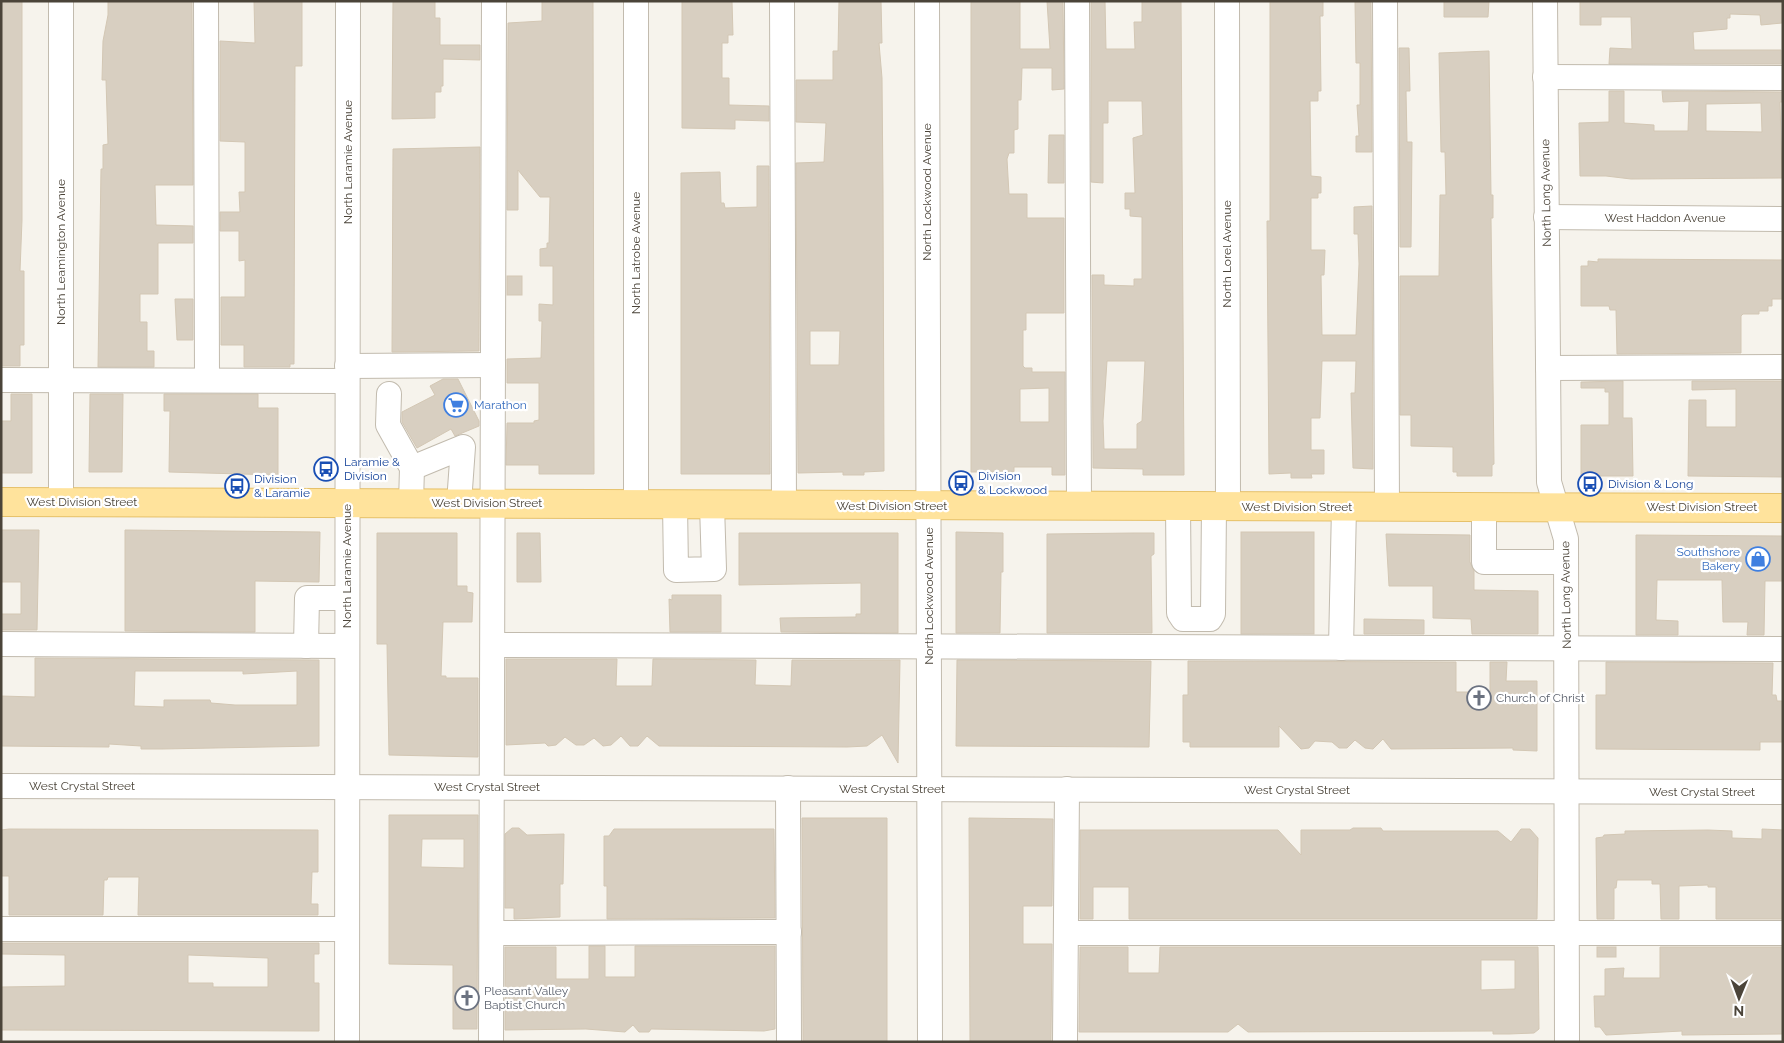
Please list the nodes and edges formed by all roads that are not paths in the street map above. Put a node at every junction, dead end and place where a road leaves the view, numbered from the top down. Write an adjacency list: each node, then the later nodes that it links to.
1 (61, 1): 21 (street, North Leamington Avenue)
2 (206, 1): 22 (street)
3 (348, 1): 19 (street, North Laramie Avenue)
4 (494, 1): 16 (street)
5 (636, 1): 31 (street, North Latrobe Avenue)
6 (782, 1): 34 (street)
7 (927, 1): 35 (street, North Lockwood Avenue)
8 (1077, 1): 36 (street)
9 (1227, 1): 38 (street, North Lorel Avenue)
10 (1385, 1): 40 (street)
11 (1545, 1): 12 (street, North Long Avenue)
12 (1545, 77): 13 (street); 14 (street, North Long Avenue)
13 (1783, 78)
14 (1546, 217): 15 (street, West Haddon Avenue); 18 (street, North Long Avenue)
15 (1783, 219)
16 (493, 365): 19 (street); 30 (street)
17 (1783, 367): 18 (street)
18 (1548, 368): 42 (street, North Long Avenue)
19 (347, 373): 22 (street); 27 (street, North Laramie Avenue)
20 (1, 380): 21 (street)
21 (61, 380): 22 (street); 26 (street, North Leamington Avenue)
22 (207, 380)
23 (389, 394): 24 (street)
24 (412, 468): 28 (street); 29 (street)
25 (1, 502): 26 (main road, West Division Street)
26 (61, 502): 27 (main road, West Division Street)
27 (346, 502): 28 (main road, West Division Street); 45 (street, North Laramie Avenue)
28 (411, 503): 29 (main road, West Division Street)
29 (459, 503): 30 (main road, West Division Street)
30 (493, 503): 31 (main road, West Division Street); 47 (street)
31 (636, 504): 32 (main road, West Division Street)
32 (674, 504): 33 (main road, West Division Street); 33 (street)
33 (712, 504): 34 (main road, West Division Street)
34 (784, 505): 35 (main road, West Division Street)
35 (928, 506): 36 (main road, West Division Street); 50 (street, North Lockwood Avenue)
36 (1079, 506): 37 (main road, West Division Street)
37 (1178, 506): 38 (main road, West Division Street); 38 (street, North Lorel Avenue)
38 (1221, 507): 39 (main road, West Division Street)
39 (1344, 507): 40 (main road, West Division Street); 51 (street)
40 (1387, 507): 41 (main road, West Division Street)
41 (1484, 507): 42 (main road, West Division Street); 44 (street)
42 (1557, 507): 43 (main road, West Division Street); 44 (street, North Long Avenue)
43 (1783, 508)
44 (1566, 562): 52 (street, North Long Avenue)
45 (347, 598): 48 (street); 49 (street, North Laramie Avenue)
46 (1, 644): 48 (street)
47 (493, 645): 50 (street); 56 (street)
48 (306, 646): 49 (street)
49 (347, 646): 55 (street, North Laramie Avenue)
50 (929, 647): 51 (street); 58 (street, North Lockwood Avenue)
51 (1341, 648): 52 (street)
52 (1566, 648): 53 (street); 60 (street, North Long Avenue)
53 (1783, 649)
54 (1, 786): 55 (street, West Crystal Street)
55 (347, 786): 56 (street, West Crystal Street); 63 (street, North Laramie Avenue)
56 (493, 787): 57 (street, West Crystal Street); 66 (street)
57 (788, 788): 58 (street, West Crystal Street); 64 (street)
58 (929, 788): 59 (street, West Crystal Street); 72 (street, North Lockwood Avenue)
59 (1068, 789): 60 (street, West Crystal Street); 67 (street)
60 (1567, 792): 61 (street, West Crystal Street); 65 (street, North Long Avenue)
61 (1783, 792)
62 (1, 929): 63 (street)
63 (347, 929): 69 (street, North Laramie Avenue)
64 (788, 932): 66 (street); 71 (street)
65 (1567, 932): 67 (street); 68 (street); 74 (street, North Long Avenue)
66 (492, 933): 70 (street)
67 (1066, 933): 73 (street)
68 (1783, 933)
69 (347, 1042)
70 (491, 1042)
71 (789, 1042)
72 (930, 1042)
73 (1065, 1042)
74 (1567, 1042)

